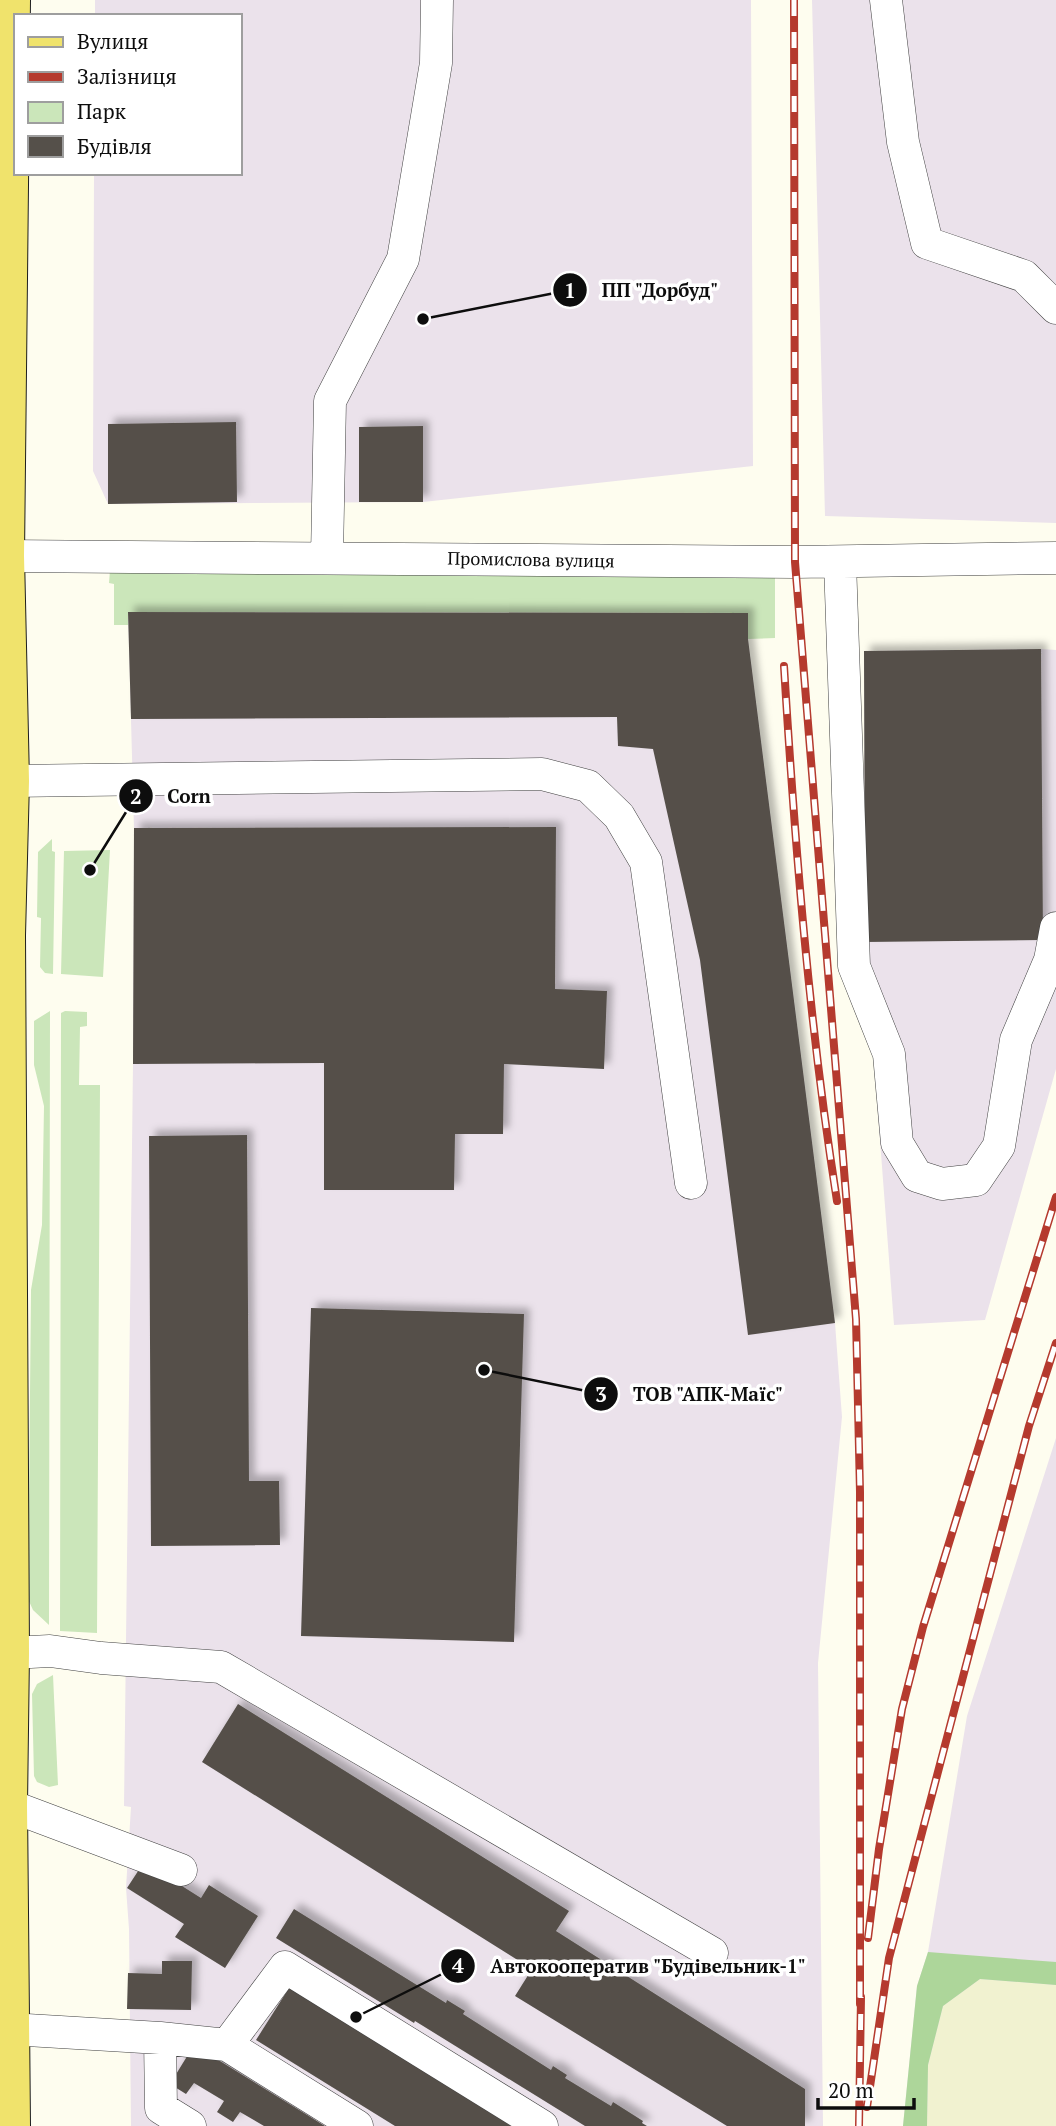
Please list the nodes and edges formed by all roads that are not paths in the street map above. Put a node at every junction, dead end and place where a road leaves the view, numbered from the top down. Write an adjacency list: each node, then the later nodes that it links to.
1 (11, 0): 4 (main road)
2 (437, 0): 7 (street)
3 (886, 0): 5 (street)
4 (4, 205): 6 (main road)
5 (1056, 308)
6 (5, 556): 7 (street, Промислова вулиця); 10 (main road)
7 (327, 557): 9 (street, Промислова вулиця)
8 (1056, 558): 9 (street, Промислова вулиця)
9 (840, 562): 11 (street)
10 (10, 781): 12 (street); 13 (main road)
11 (1056, 928)
12 (691, 1183)
13 (10, 1653): 14 (main road); 16 (street)
14 (8, 1805): 15 (street); 17 (main road)
15 (181, 1870)
16 (712, 1953)
17 (10, 2029): 18 (street); 21 (main road)
18 (160, 2038): 19 (street); 20 (street)
19 (228, 2045): 23 (street); 24 (street)
20 (162, 2117): 22 (street)
21 (11, 2126)
22 (190, 2126)
23 (357, 2126)
24 (542, 2126)

